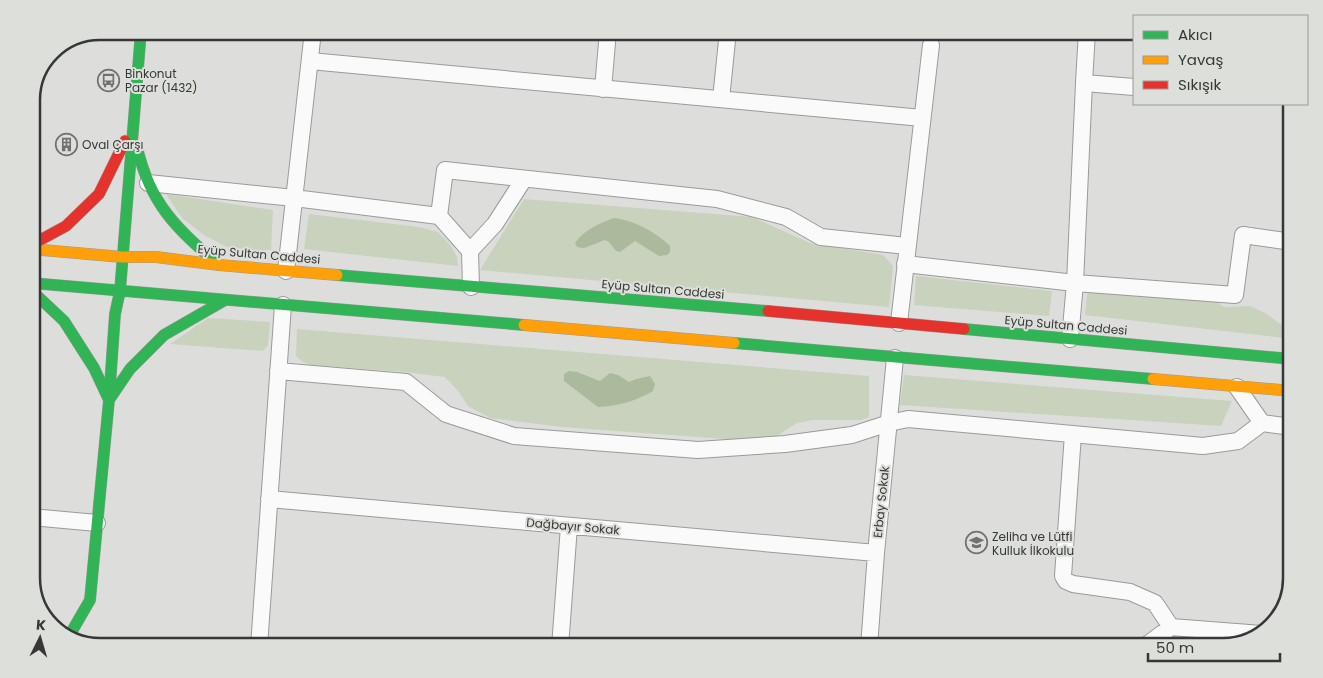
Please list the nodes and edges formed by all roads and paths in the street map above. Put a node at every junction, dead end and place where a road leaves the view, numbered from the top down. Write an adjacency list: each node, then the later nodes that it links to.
1 (140, 40): 13 (main road)
2 (312, 40): 7 (street)
3 (607, 40): 10 (street)
4 (727, 40): 11 (street)
5 (1086, 40): 8 (street)
6 (931, 45): 12 (street)
7 (310, 61): 10 (street); 16 (street)
8 (1084, 83): 9 (street); 27 (street)
9 (1133, 86)
10 (603, 88): 11 (street)
11 (722, 100): 12 (street)
12 (922, 118): 20 (street)
13 (133, 124): 15 (main road); 18 (main road); 23 (main road)
14 (524, 178): 17 (street); 20 (street); 22 (street)
15 (148, 183): 16 (street); 25 (main road)
16 (294, 198): 17 (street); 26 (street)
17 (439, 216): 22 (street)
18 (40, 240)
19 (1283, 241): 27 (street)
20 (907, 246): 24 (street)
21 (40, 250): 23 (main road, Eyüp Sultan Caddesi)
22 (470, 251): 29 (street)
23 (122, 257): 25 (main road, Eyüp Sultan Caddesi); 30 (main road)
24 (905, 264): 27 (street); 34 (street)
25 (219, 265): 26 (main road, Eyüp Sultan Caddesi)
26 (286, 271): 29 (main road, Eyüp Sultan Caddesi)
27 (1075, 283): 35 (street)
28 (40, 284): 30 (main road)
29 (471, 286): 34 (main road, Eyüp Sultan Caddesi)
30 (120, 291): 32 (main road); 41 (main road)
31 (40, 298): 41 (main road)
32 (225, 300): 33 (main road); 41 (main road)
33 (283, 305): 36 (main road); 38 (street)
34 (899, 323): 35 (main road, Eyüp Sultan Caddesi)
35 (1070, 339): 37 (main road, Eyüp Sultan Caddesi)
36 (895, 358): 39 (main road); 42 (street, Erbay Sokak)
37 (1283, 358)
38 (278, 371): 42 (street); 46 (street)
39 (1237, 387): 40 (main road); 43 (street)
40 (1283, 390)
41 (109, 400): 48 (main road)
42 (889, 423): 45 (street); 50 (street, Erbay Sokak)
43 (1262, 423): 44 (street); 45 (street)
44 (1283, 426)
45 (1073, 434): 51 (street)
46 (269, 499): 49 (street, Dağbayır Sokak); 54 (street)
47 (40, 518): 48 (street)
48 (97, 523): 52 (main road)
49 (569, 526): 50 (street, Dağbayır Sokak); 55 (street)
50 (876, 554): 56 (street, Erbay Sokak)
51 (1171, 627): 53 (street); 57 (street)
52 (72, 631)
53 (1246, 633)
54 (260, 638)
55 (561, 638)
56 (870, 638)
57 (1156, 638)

